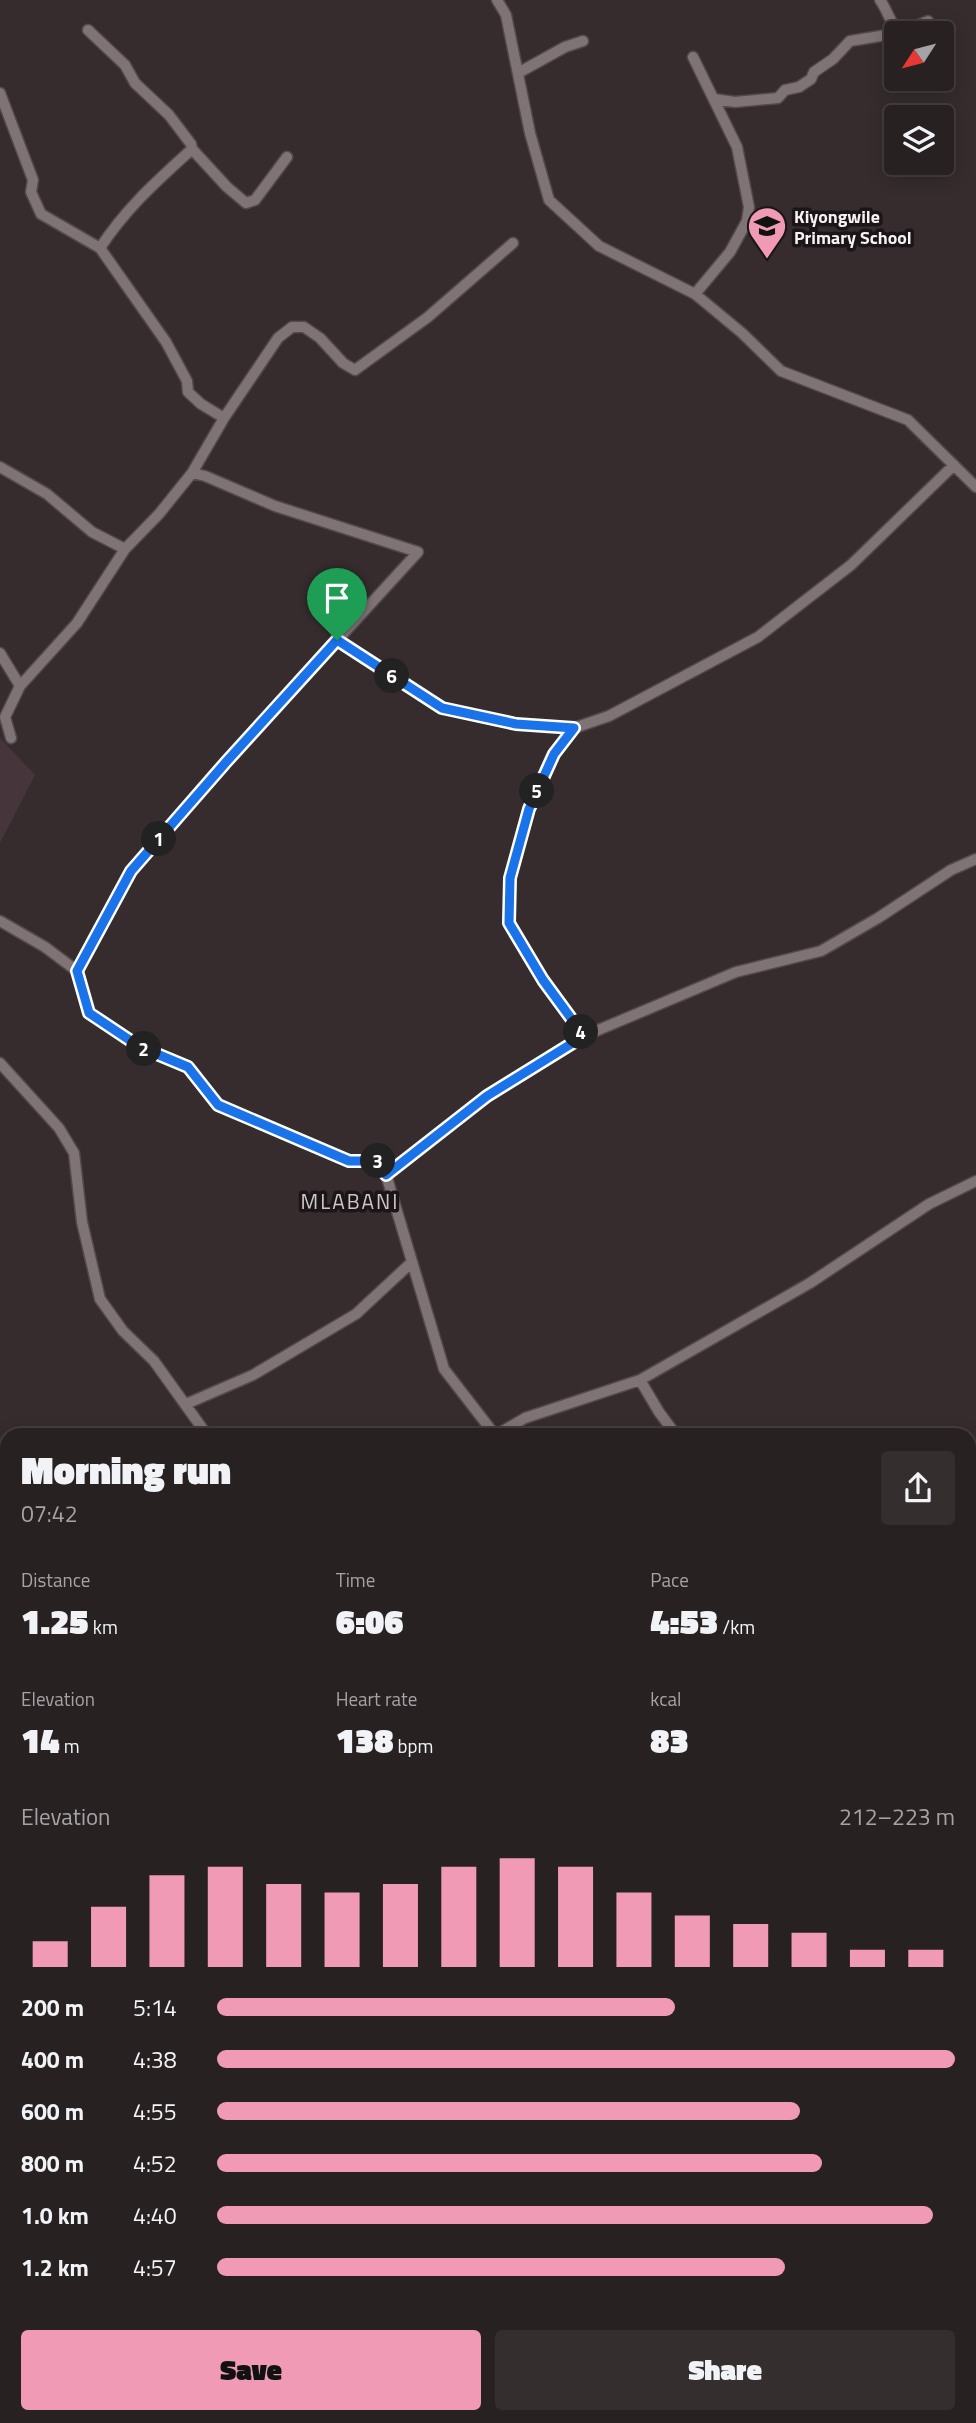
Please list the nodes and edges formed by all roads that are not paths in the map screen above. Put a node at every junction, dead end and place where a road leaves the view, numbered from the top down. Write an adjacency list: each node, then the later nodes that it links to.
1 (497, 0): 8 (street)
2 (880, 0): 3 (street)
3 (890, 21)
4 (88, 30): 11 (street)
5 (884, 35): 10 (street)
6 (583, 40): 8 (street)
7 (693, 57): 10 (street)
8 (518, 73): 15 (street)
9 (0, 93): 14 (street)
10 (714, 99): 15 (street)
11 (192, 149): 12 (street); 14 (street)
12 (287, 158)
13 (513, 243): 16 (street)
14 (100, 248): 16 (street)
15 (695, 294): 17 (street)
16 (224, 418): 19 (street)
17 (954, 465): 20 (street); 25 (street)
18 (0, 467): 21 (street)
19 (192, 473): 21 (street); 22 (street)
20 (976, 487)
21 (125, 549): 24 (street)
22 (337, 640): 25 (street); 29 (street)
23 (0, 653): 24 (street)
24 (20, 686): 26 (street)
25 (574, 728): 30 (street)
26 (10, 738)
27 (976, 859): 30 (street)
28 (0, 921): 29 (street)
29 (77, 971): 32 (street)
30 (584, 1036): 32 (street)
31 (0, 1063): 36 (street)
32 (386, 1175): 34 (street)
33 (976, 1181): 35 (street)
34 (412, 1262): 36 (street); 38 (street)
35 (640, 1380): 39 (street); 40 (street)
36 (186, 1404): 37 (street)
37 (202, 1428)
38 (490, 1428)
39 (508, 1428)
40 (671, 1428)

